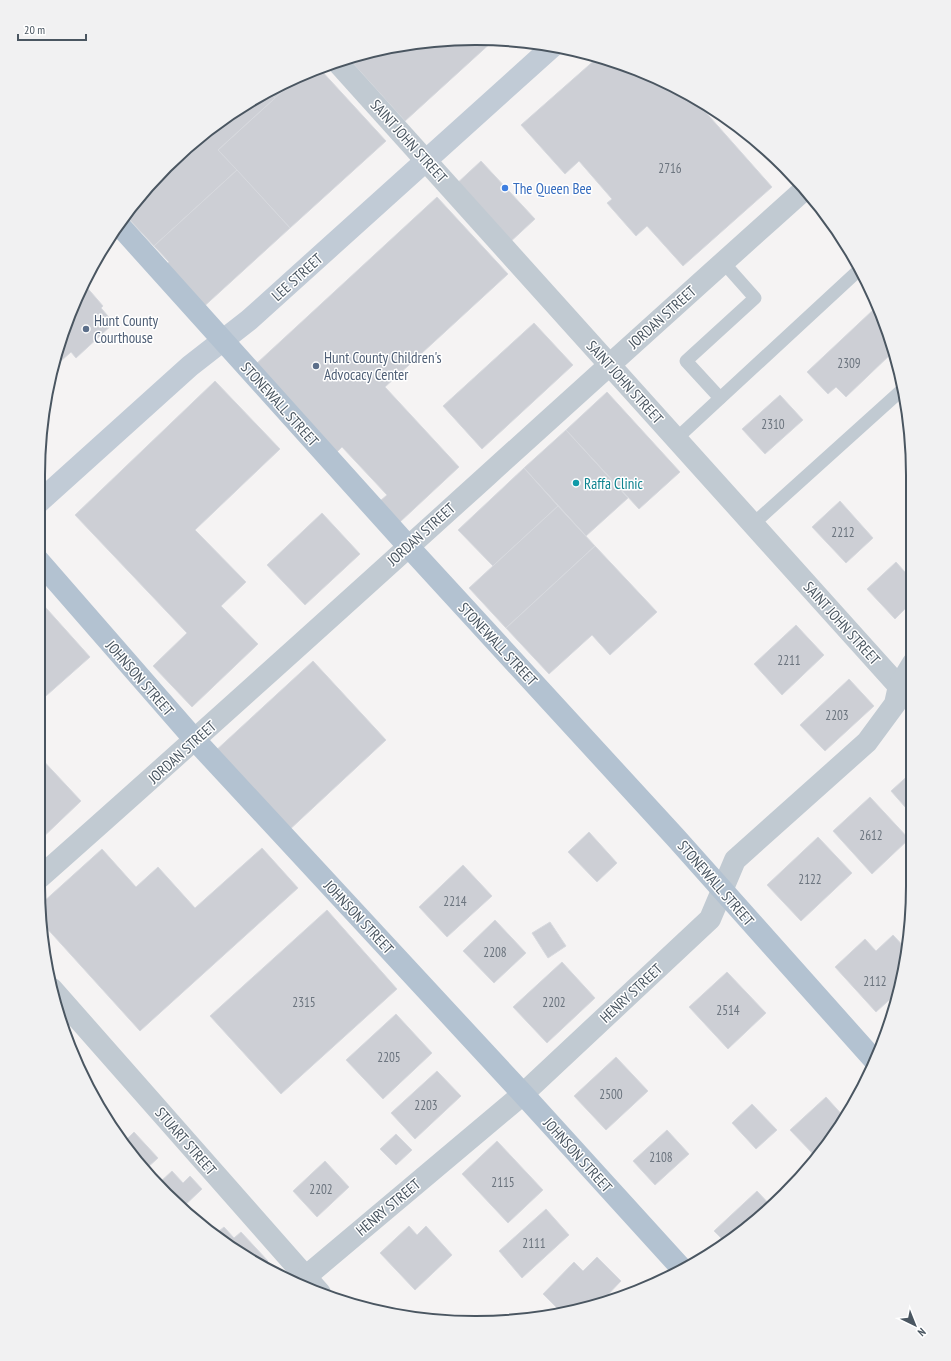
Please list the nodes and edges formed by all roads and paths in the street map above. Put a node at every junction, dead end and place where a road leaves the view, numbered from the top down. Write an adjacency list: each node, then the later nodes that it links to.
1 (547, 51): 3 (main road, LEE STREET)
2 (341, 67): 3 (street, SAINT JOHN STREET)
3 (426, 160): 8 (main road, LEE STREET); 9 (street, SAINT JOHN STREET)
4 (800, 193): 6 (street, JORDAN STREET)
5 (123, 229): 8 (main road, STONEWALL STREET)
6 (723, 262): 9 (street, JORDAN STREET); 11 (lane)
7 (855, 273): 11 (lane)
8 (222, 340): 13 (main road, LEE STREET); 15 (main road, STONEWALL STREET)
9 (609, 365): 12 (street, SAINT JOHN STREET); 15 (street, JORDAN STREET)
10 (898, 393): 14 (lane)
11 (720, 398): 12 (lane)
12 (676, 439): 14 (street, SAINT JOHN STREET)
13 (45, 497)
14 (753, 524): 18 (street, SAINT JOHN STREET)
15 (408, 546): 20 (street, JORDAN STREET); 22 (main road, STONEWALL STREET)
16 (45, 568): 20 (main road, JOHNSON STREET)
17 (906, 674): 18 (street, HENRY STREET)
18 (899, 686): 19 (street, SAINT JOHN STREET); 22 (street, HENRY STREET)
19 (906, 694)
20 (195, 740): 21 (street, JORDAN STREET); 25 (main road, JOHNSON STREET)
21 (45, 873)
22 (721, 890): 24 (main road, STONEWALL STREET); 25 (street, HENRY STREET)
23 (61, 999): 27 (street, STUART STREET)
24 (870, 1056)
25 (523, 1094): 26 (main road, JOHNSON STREET); 28 (street, HENRY STREET)
26 (678, 1265)
27 (299, 1278)
28 (302, 1279)

